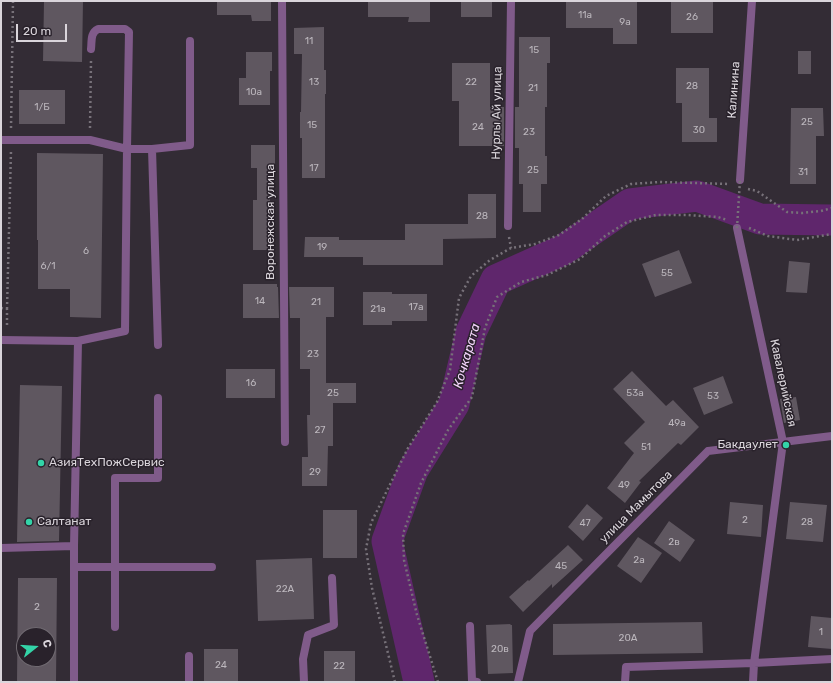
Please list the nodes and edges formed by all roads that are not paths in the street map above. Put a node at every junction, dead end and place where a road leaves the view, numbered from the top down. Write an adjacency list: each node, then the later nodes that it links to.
1 (282, 1): 17 (street, Воронежская улица)
2 (511, 1): 10 (street, Нурлы Ай улица)
3 (752, 1): 9 (street, Калинина)
4 (190, 41): 8 (street)
5 (91, 49): 7 (street)
6 (1, 140): 7 (street)
7 (127, 149): 8 (street); 13 (street)
8 (152, 149): 14 (street)
9 (740, 180)
10 (508, 226)
11 (740, 226): 18 (street, Кавалерийская)
12 (4, 340): 13 (street)
13 (78, 340): 19 (street)
14 (158, 345)
15 (158, 398): 22 (street)
16 (832, 436): 18 (street, улица Мамытова)
17 (285, 442)
18 (784, 442): 29 (street, Кавалерийская); 34 (street, улица Мамытова)
19 (74, 546): 20 (street); 21 (street)
20 (1, 548)
21 (74, 567): 22 (street); 30 (street)
22 (115, 567): 23 (street); 26 (street)
23 (212, 568)
24 (332, 578): 32 (street)
25 (470, 626): 33 (street)
26 (115, 627)
27 (190, 656): 31 (street)
28 (832, 659): 29 (street)
29 (754, 663): 35 (street); 36 (street, Кавалерийская)
30 (74, 682)
31 (189, 682)
32 (304, 682)
33 (477, 682)
34 (518, 682)
35 (625, 682)
36 (753, 682)

